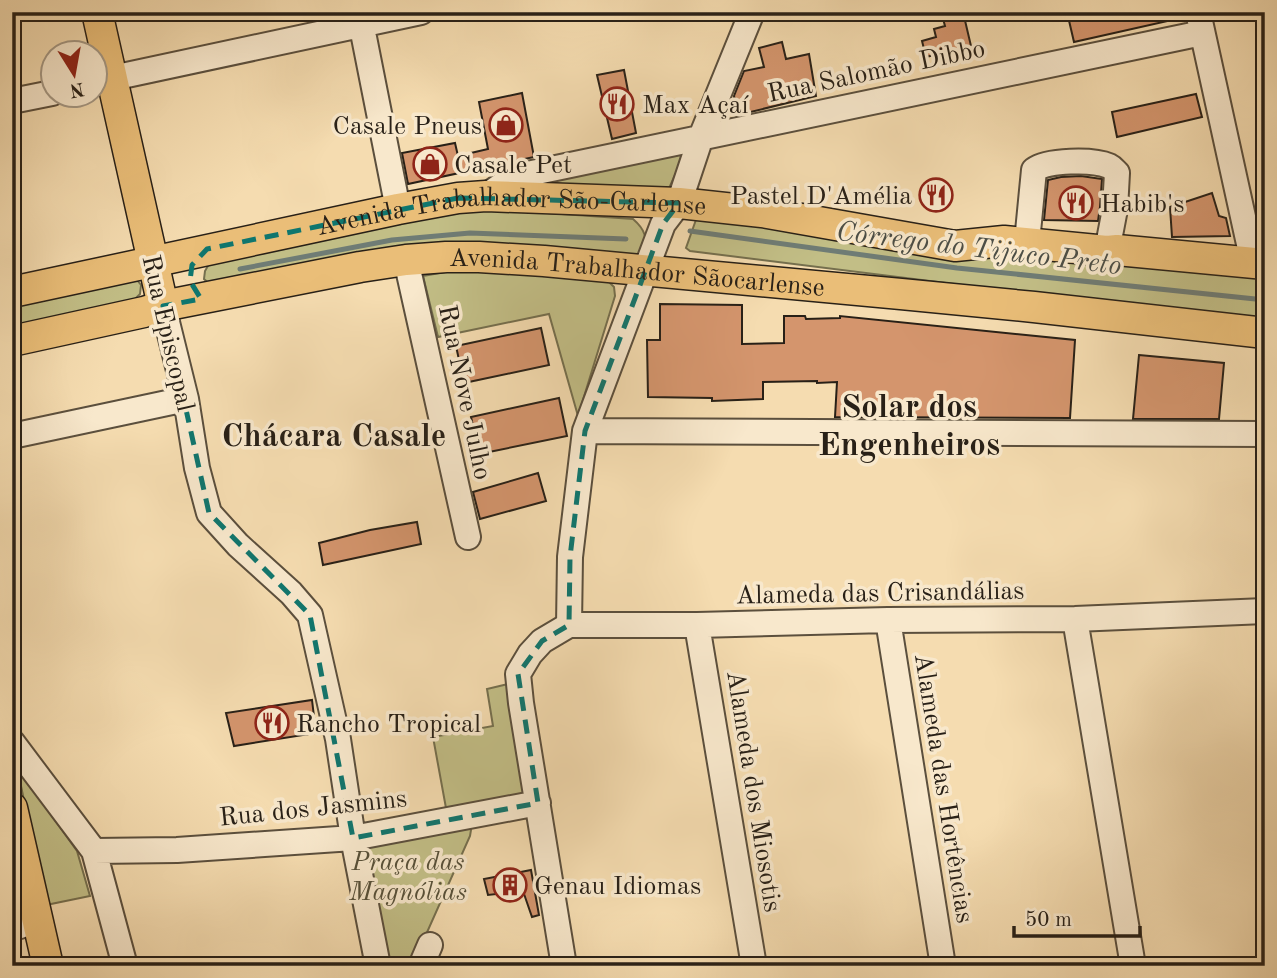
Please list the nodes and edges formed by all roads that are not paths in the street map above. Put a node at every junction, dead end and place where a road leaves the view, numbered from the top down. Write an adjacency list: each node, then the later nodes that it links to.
1 (97, 12): 6 (main road, Rua Episcopal)
2 (421, 12): 4 (street)
3 (752, 12): 11 (street)
4 (360, 18): 7 (street); 14 (street)
5 (1200, 23): 11 (street, Rua Salomão Dibbo); 20 (street)
6 (99, 38)
7 (108, 79)
8 (38, 96): 10 (street)
9 (108, 101): 19 (main road, Rua Episcopal)
10 (12, 102)
11 (701, 136): 12 (street, Rua Salomão Dibbo); 13 (street)
12 (486, 196): 13 (main road, Avenida Trabalhador São-Carlense); 14 (main road, Avenida Trabalhador São-Carlense)
13 (678, 203): 15 (main road, Avenida Trabalhador São-Carlense); 21 (street)
14 (398, 209): 16 (main road, Avenida Trabalhador São-Carlense)
15 (1027, 242): 17 (main road, Avenida Trabalhador São-Carlense); 17 (street)
16 (207, 249): 19 (main road, Avenida Trabalhador São-Carlense); 23 (main road)
17 (1107, 251): 20 (main road, Avenida Trabalhador São-Carlense)
18 (406, 260): 21 (main road, Avenida Trabalhador Sãocarlense); 23 (main road, Avenida Trabalhador Sãocarlense); 31 (street, Rua Nove Julho)
19 (153, 261): 22 (main road, Avenida Trabalhador São-Carlense); 24 (main road, Rua Episcopal)
20 (1257, 263)
21 (646, 270): 25 (main road, Avenida Trabalhador Sãocarlense); 28 (street)
22 (12, 292)
23 (219, 295): 24 (main road, Avenida Trabalhador Sãocarlense)
24 (163, 306): 26 (main road, Avenida Trabalhador Sãocarlense); 27 (street, Rua Episcopal)
25 (1265, 333)
26 (12, 341)
27 (186, 399): 30 (street); 40 (street, Rua Episcopal)
28 (585, 431): 29 (street); 35 (street)
29 (1265, 434)
30 (12, 436)
31 (467, 537)
32 (1264, 616): 33 (street, Alameda das Crisandálias)
33 (1075, 618): 34 (street, Alameda das Crisandálias); 51 (street)
34 (888, 620): 36 (street, Alameda das Crisandálias); 50 (street, Alameda das Hortências)
35 (569, 625): 36 (street, Alameda das Crisandálias); 38 (street)
36 (697, 625): 49 (street, Alameda dos Miosotis)
37 (12, 742): 41 (street)
38 (538, 803): 40 (street, Rua dos Jasmins); 48 (street)
39 (12, 808): 45 (main road)
40 (353, 838): 41 (street, Rua dos Jasmins); 47 (street)
41 (94, 851): 46 (street)
42 (12, 888): 43 (main road)
43 (16, 927): 44 (main road)
44 (28, 966)
45 (48, 966)
46 (125, 966)
47 (378, 966)
48 (564, 966)
49 (754, 966)
50 (943, 966)
51 (1133, 966)

